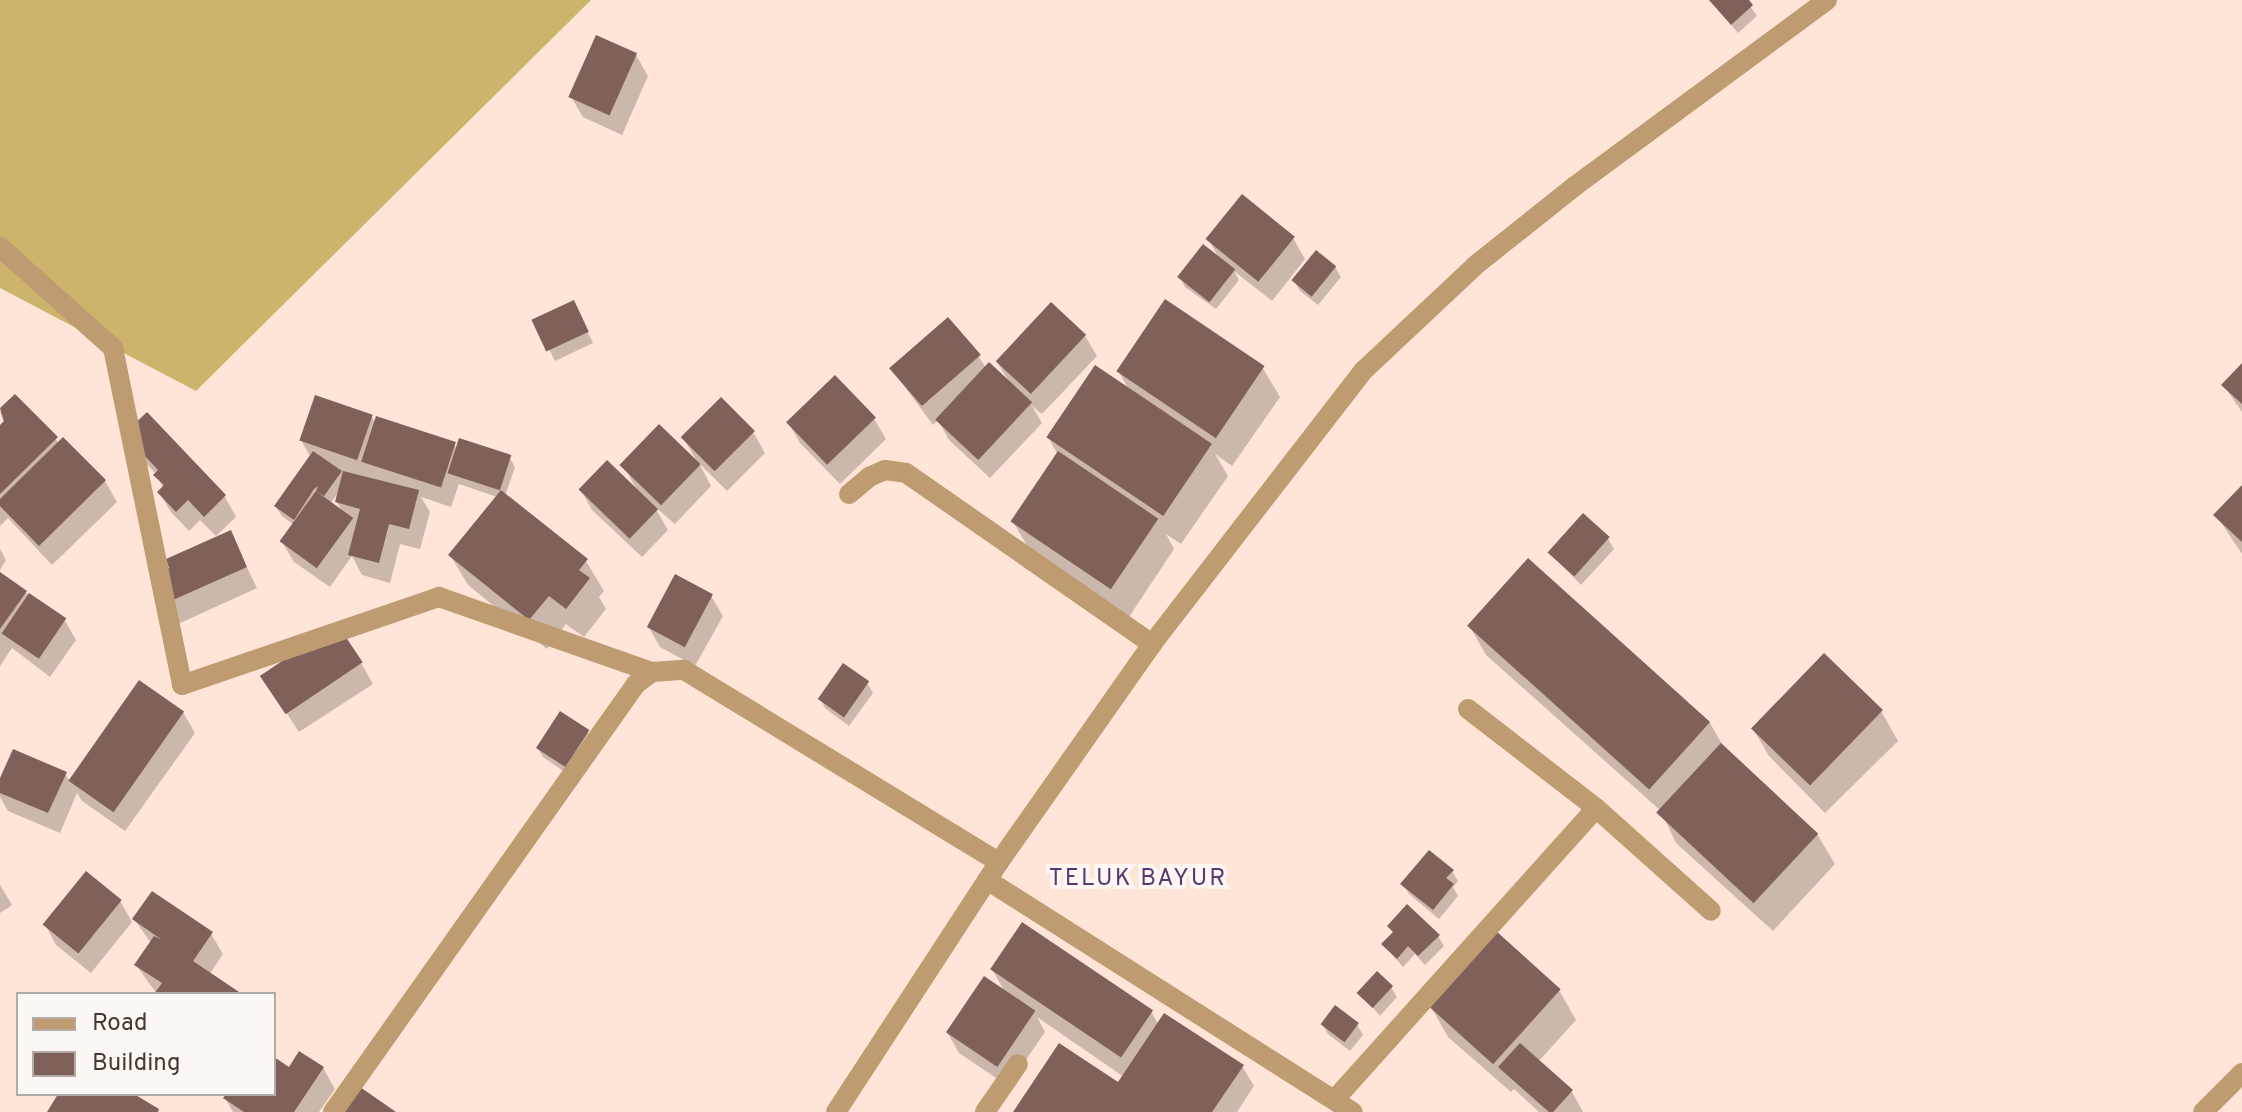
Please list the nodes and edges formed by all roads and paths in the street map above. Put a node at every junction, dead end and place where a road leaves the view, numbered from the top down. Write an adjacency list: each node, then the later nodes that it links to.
1 (1827, 0): 4 (street)
2 (0, 247): 5 (street)
3 (849, 494): 4 (street)
4 (1152, 644): 8 (street)
5 (652, 672): 8 (street); 14 (street)
6 (1468, 709): 7 (street)
7 (1596, 808): 10 (street); 13 (street)
8 (999, 862): 9 (street)
9 (987, 880): 13 (street); 15 (street)
10 (1711, 911)
11 (1018, 1064): 16 (street)
12 (2242, 1073): 18 (street)
13 (1336, 1098): 17 (street)
14 (333, 1112)
15 (836, 1112)
16 (985, 1112)
17 (1353, 1112)
18 (2203, 1112)

